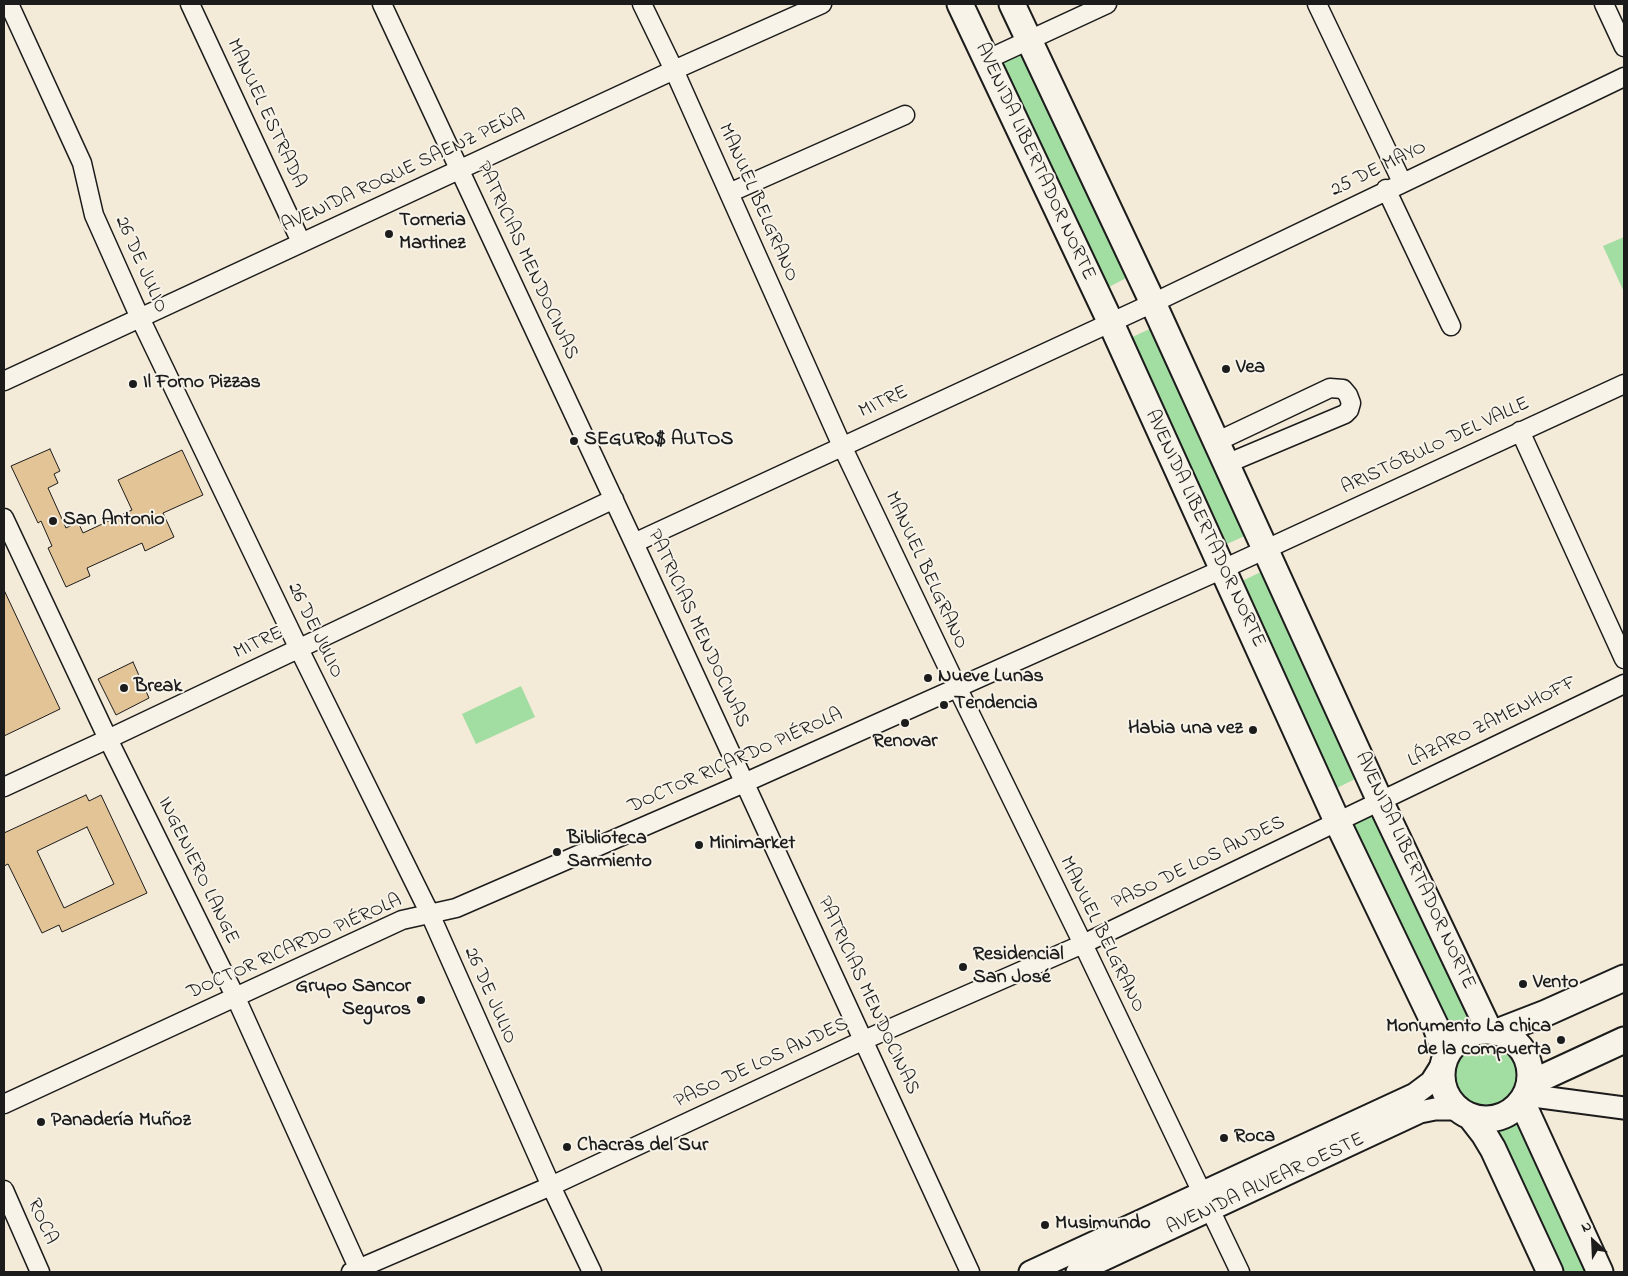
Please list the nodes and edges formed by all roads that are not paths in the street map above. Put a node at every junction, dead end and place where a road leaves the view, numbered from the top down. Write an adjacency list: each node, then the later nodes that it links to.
1 (9, 4): 23 (street, 26 DE JULIO)
2 (190, 4): 21 (street, MANUEL ESTRADA)
3 (382, 4): 17 (street, PATRICIAS MENDOCINAS)
4 (642, 4): 14 (street, MANUEL BELGRANO)
5 (822, 4): 14 (street, AVENIDA ROQUE SAENZ PEÑA)
6 (960, 4): 13 (highway, AVENIDA LIBERTADOR NORTE)
7 (1012, 4): 11 (highway, AVENIDA LIBERTADOR NORTE)
8 (1107, 4): 11 (street)
9 (1318, 4): 18 (street)
10 (1604, 4): 12 (street)
11 (1029, 40): 13 (street); 22 (highway, AVENIDA LIBERTADOR NORTE)
12 (1624, 47)
13 (986, 60): 24 (highway, AVENIDA LIBERTADOR NORTE)
14 (674, 70): 17 (street, AVENIDA ROQUE SAENZ PEÑA); 20 (street, MANUEL BELGRANO)
15 (1624, 76): 18 (street, 25 DE MAYO)
16 (905, 115): 20 (street)
17 (460, 170): 21 (street, AVENIDA ROQUE SAENZ PEÑA); 32 (street, PATRICIAS MENDOCINAS)
18 (1402, 182): 19 (street, 25 DE MAYO)
19 (1386, 190): 22 (street, 25 DE MAYO); 25 (street)
20 (730, 193): 30 (street, MANUEL BELGRANO)
21 (301, 242): 23 (street, AVENIDA ROQUE SAENZ PEÑA)
22 (1153, 302): 24 (street, MITRE); 29 (highway, AVENIDA LIBERTADOR NORTE)
23 (140, 318): 26 (street, AVENIDA ROQUE SAENZ PEÑA); 37 (street, 26 DE JULIO)
24 (1110, 322): 30 (street, MITRE); 36 (highway, AVENIDA LIBERTADOR NORTE)
25 (1451, 326)
26 (4, 381)
27 (1624, 384): 28 (street, ARISTÓBULO DEL VALLE)
28 (1520, 431): 35 (street, ARISTÓBULO DEL VALLE); 38 (street)
29 (1216, 442): 31 (highway, AVENIDA LIBERTADOR NORTE); 31 (street)
30 (842, 446): 34 (street, MITRE); 40 (street, MANUEL BELGRANO)
31 (1226, 464): 35 (highway, AVENIDA LIBERTADOR NORTE)
32 (614, 499): 34 (street, PATRICIAS MENDOCINAS); 37 (street, MITRE)
33 (4, 518): 41 (street, INGENIERO LANGE)
34 (634, 543): 42 (street, PATRICIAS MENDOCINAS)
35 (1265, 549): 36 (street, DOCTOR RICARDO PIÉROLA); 44 (highway, AVENIDA LIBERTADOR NORTE)
36 (1223, 569): 40 (street, DOCTOR RICARDO PIÉROLA); 45 (highway, AVENIDA LIBERTADOR NORTE)
37 (299, 649): 41 (street, MITRE); 46 (street, 26 DE JULIO)
38 (1624, 659)
39 (1624, 684): 44 (street, LÁZARO ZAMENHOFF)
40 (957, 687): 42 (street, DOCTOR RICARDO PIÉROLA); 47 (street, MANUEL BELGRANO)
41 (108, 739): 43 (street, MITRE); 49 (street, INGENIERO LANGE)
42 (744, 783): 46 (street, DOCTOR RICARDO PIÉROLA); 51 (street, PATRICIAS MENDOCINAS)
43 (4, 787)
44 (1380, 801): 45 (street, PASO DE LOS ANDES); 50 (highway, AVENIDA LIBERTADOR NORTE)
45 (1337, 821): 47 (street, PASO DE LOS ANDES); 53 (highway, AVENIDA LIBERTADOR NORTE)
46 (430, 914): 49 (street, DOCTOR RICARDO PIÉROLA); 58 (street, 26 DE JULIO)
47 (1083, 944): 51 (street, PASO DE LOS ANDES); 60 (street, MANUEL BELGRANO)
48 (1624, 978): 50 (highway)
49 (236, 998): 55 (street, DOCTOR RICARDO PIÉROLA); 62 (street, INGENIERO LANGE)
50 (1493, 1031): 53 (highway); 54 (highway)
51 (864, 1040): 58 (street, PASO DE LOS ANDES); 65 (street, PATRICIAS MENDOCINAS)
52 (1624, 1040): 54 (highway)
53 (1444, 1059): 57 (highway); 60 (main road, AVENIDA ALVEAR OESTE)
54 (1526, 1093): 56 (main road); 57 (highway); 70 (highway)
55 (4, 1104)
56 (1624, 1108)
57 (1464, 1113): 61 (main road, AVENIDA ALVEAR OESTE); 69 (highway)
58 (551, 1186): 62 (street, PASO DE LOS ANDES); 64 (street, 26 DE JULIO)
59 (4, 1190): 63 (street, ROCA)
60 (1202, 1192): 61 (street, MANUEL BELGRANO); 66 (main road, AVENIDA ALVEAR OESTE)
61 (1211, 1210): 67 (main road, AVENIDA ALVEAR OESTE); 68 (street, MANUEL BELGRANO)
62 (356, 1271)
63 (40, 1272)
64 (592, 1272)
65 (970, 1272)
66 (1030, 1272)
67 (1077, 1272)
68 (1240, 1272)
69 (1550, 1272)
70 (1600, 1272)

